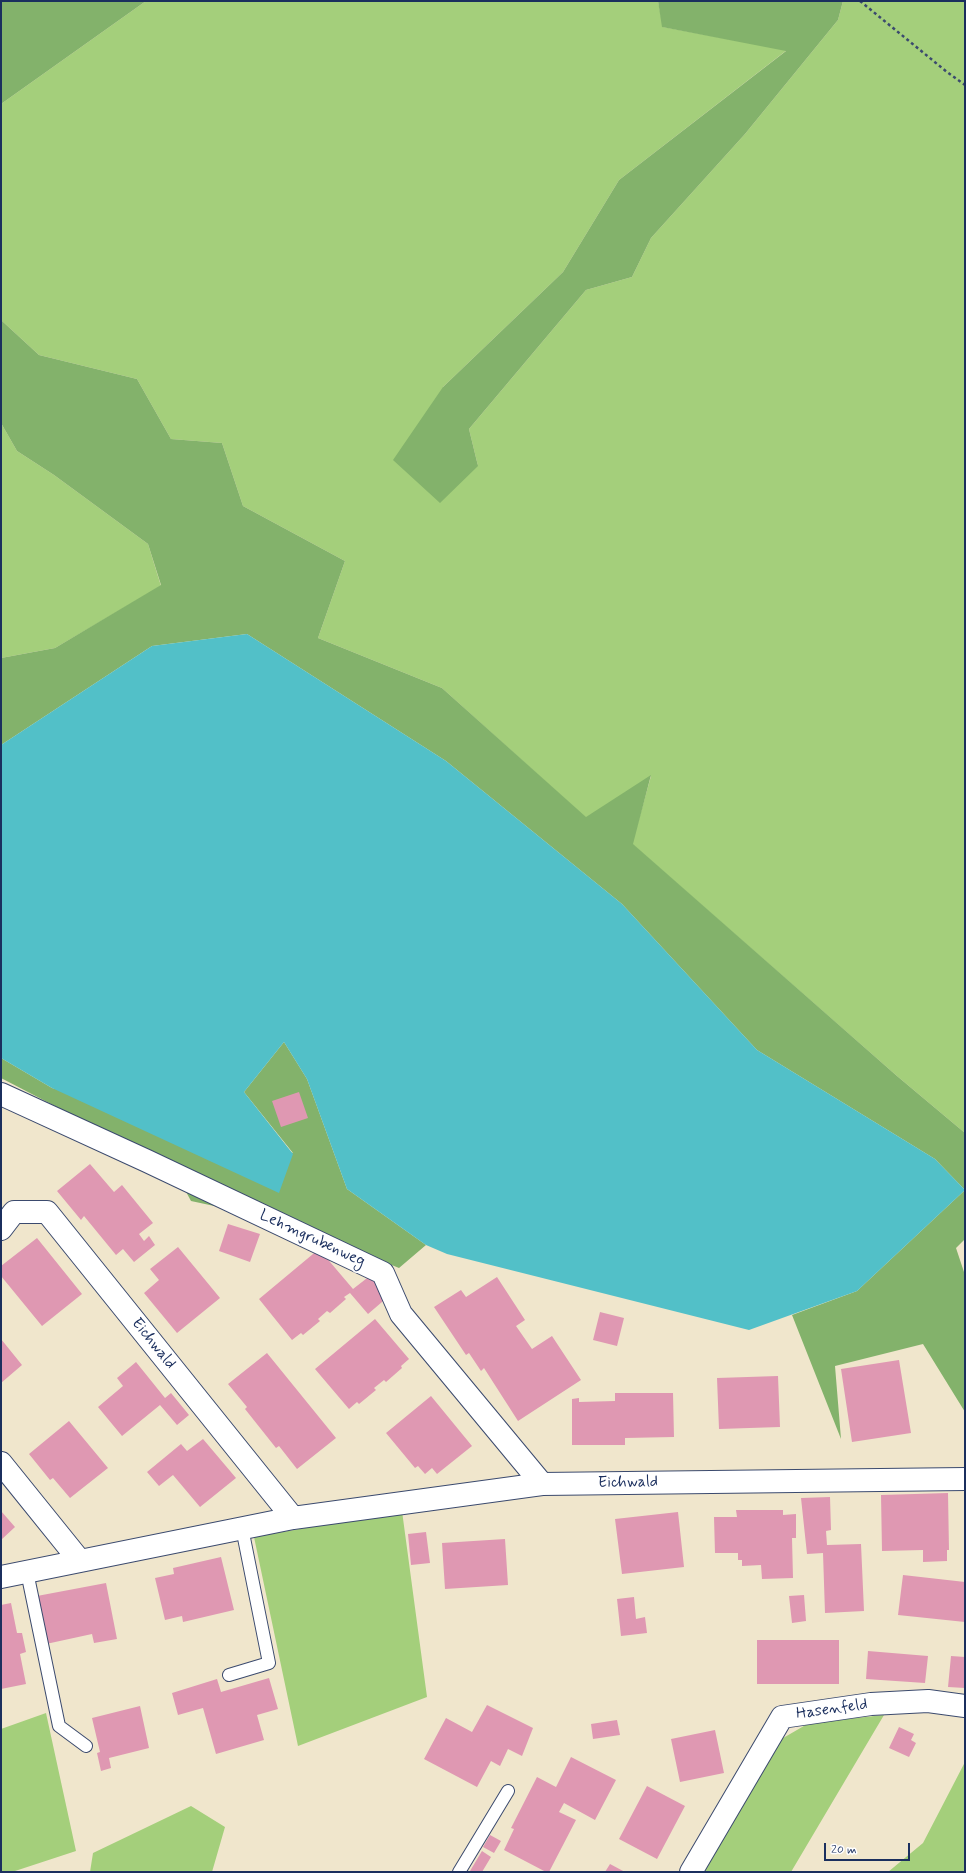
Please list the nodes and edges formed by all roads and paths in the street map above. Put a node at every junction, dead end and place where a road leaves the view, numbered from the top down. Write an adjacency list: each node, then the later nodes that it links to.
1 (860, 1): 2 (path)
2 (965, 85)
3 (1, 1094): 7 (street, Lehmgrubenweg)
4 (1, 1229): 8 (street, Eichwald)
5 (1, 1462): 10 (street)
6 (965, 1479): 7 (street, Eichwald)
7 (542, 1484): 8 (street, Eichwald)
8 (294, 1518): 9 (street, Eichwald)
9 (242, 1528): 10 (street, Eichwald); 13 (lane)
10 (80, 1561): 11 (street, Eichwald)
11 (27, 1572): 12 (street, Eichwald); 15 (lane)
12 (1, 1577)
13 (229, 1675)
14 (965, 1706): 18 (street, Hasenfeld)
15 (86, 1746)
16 (508, 1791): 17 (lane)
17 (459, 1872)
18 (691, 1872)

